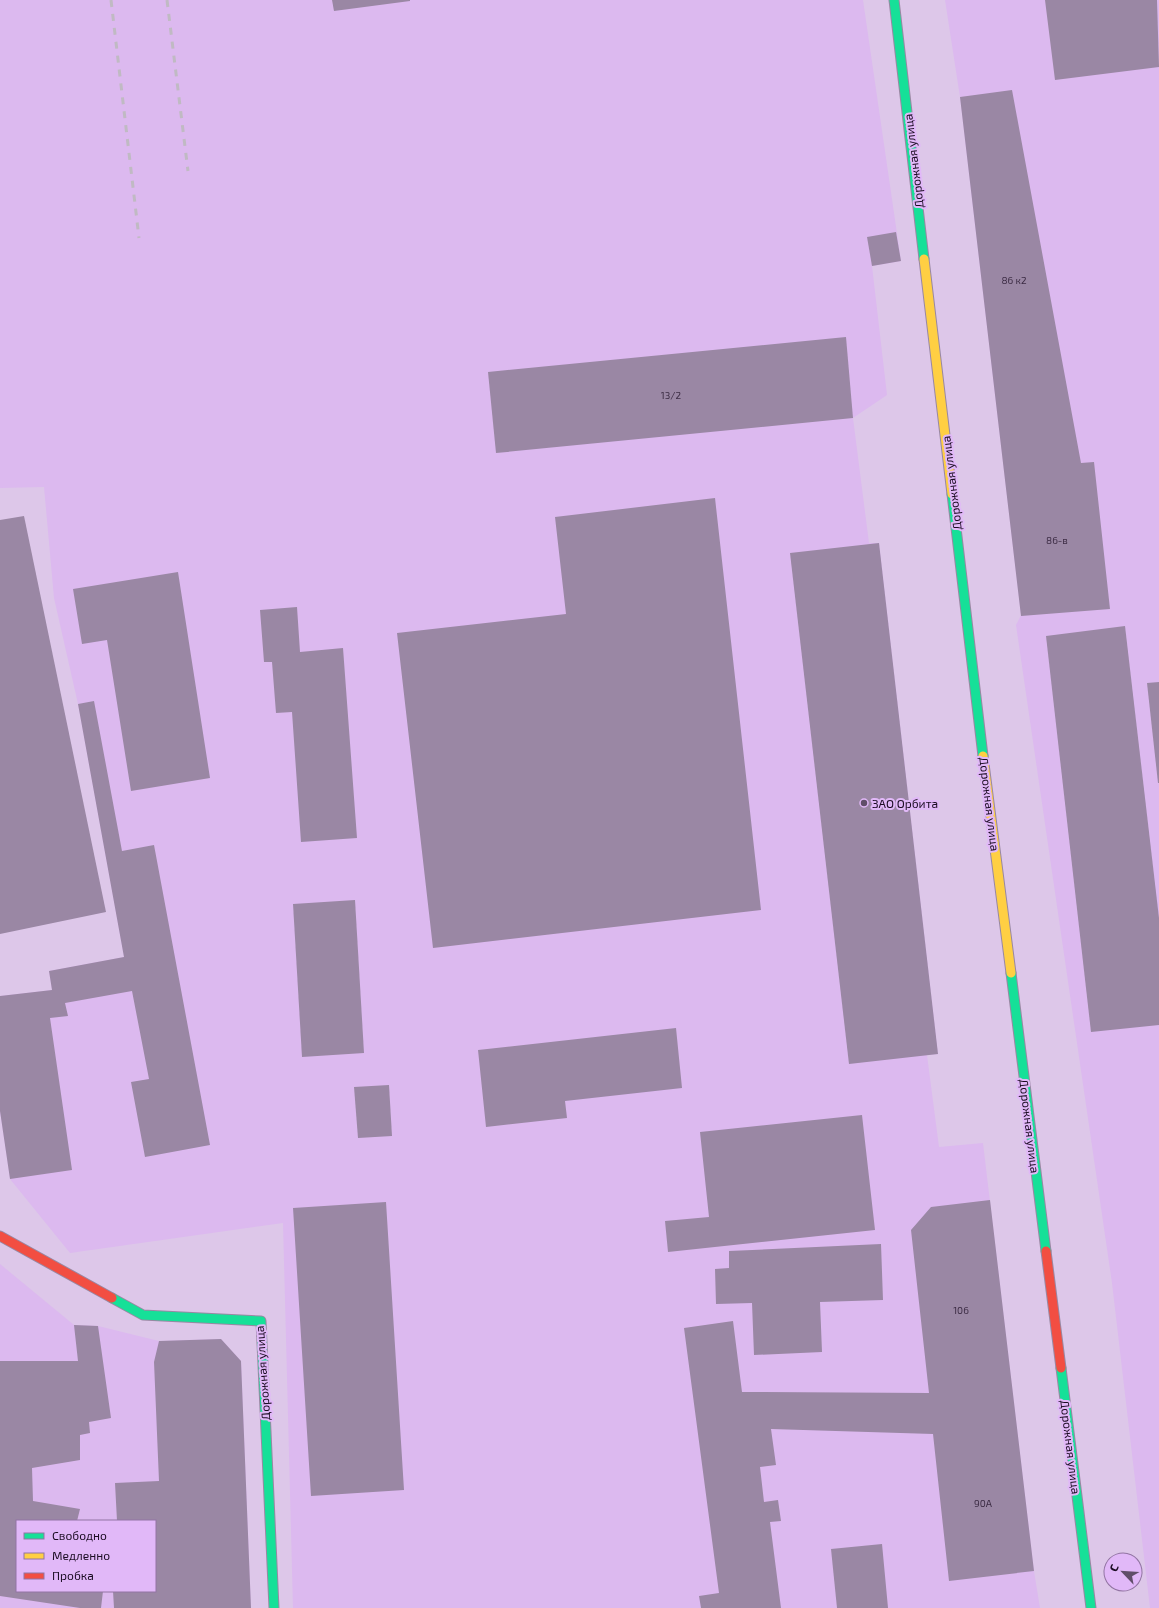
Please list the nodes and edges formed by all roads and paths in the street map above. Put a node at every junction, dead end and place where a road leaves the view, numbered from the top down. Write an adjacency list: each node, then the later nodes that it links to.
1 (894, 0): 4 (street, Дорожная улица)
2 (0, 1236): 3 (street, Дорожная улица)
3 (274, 1608)
4 (1091, 1608)

